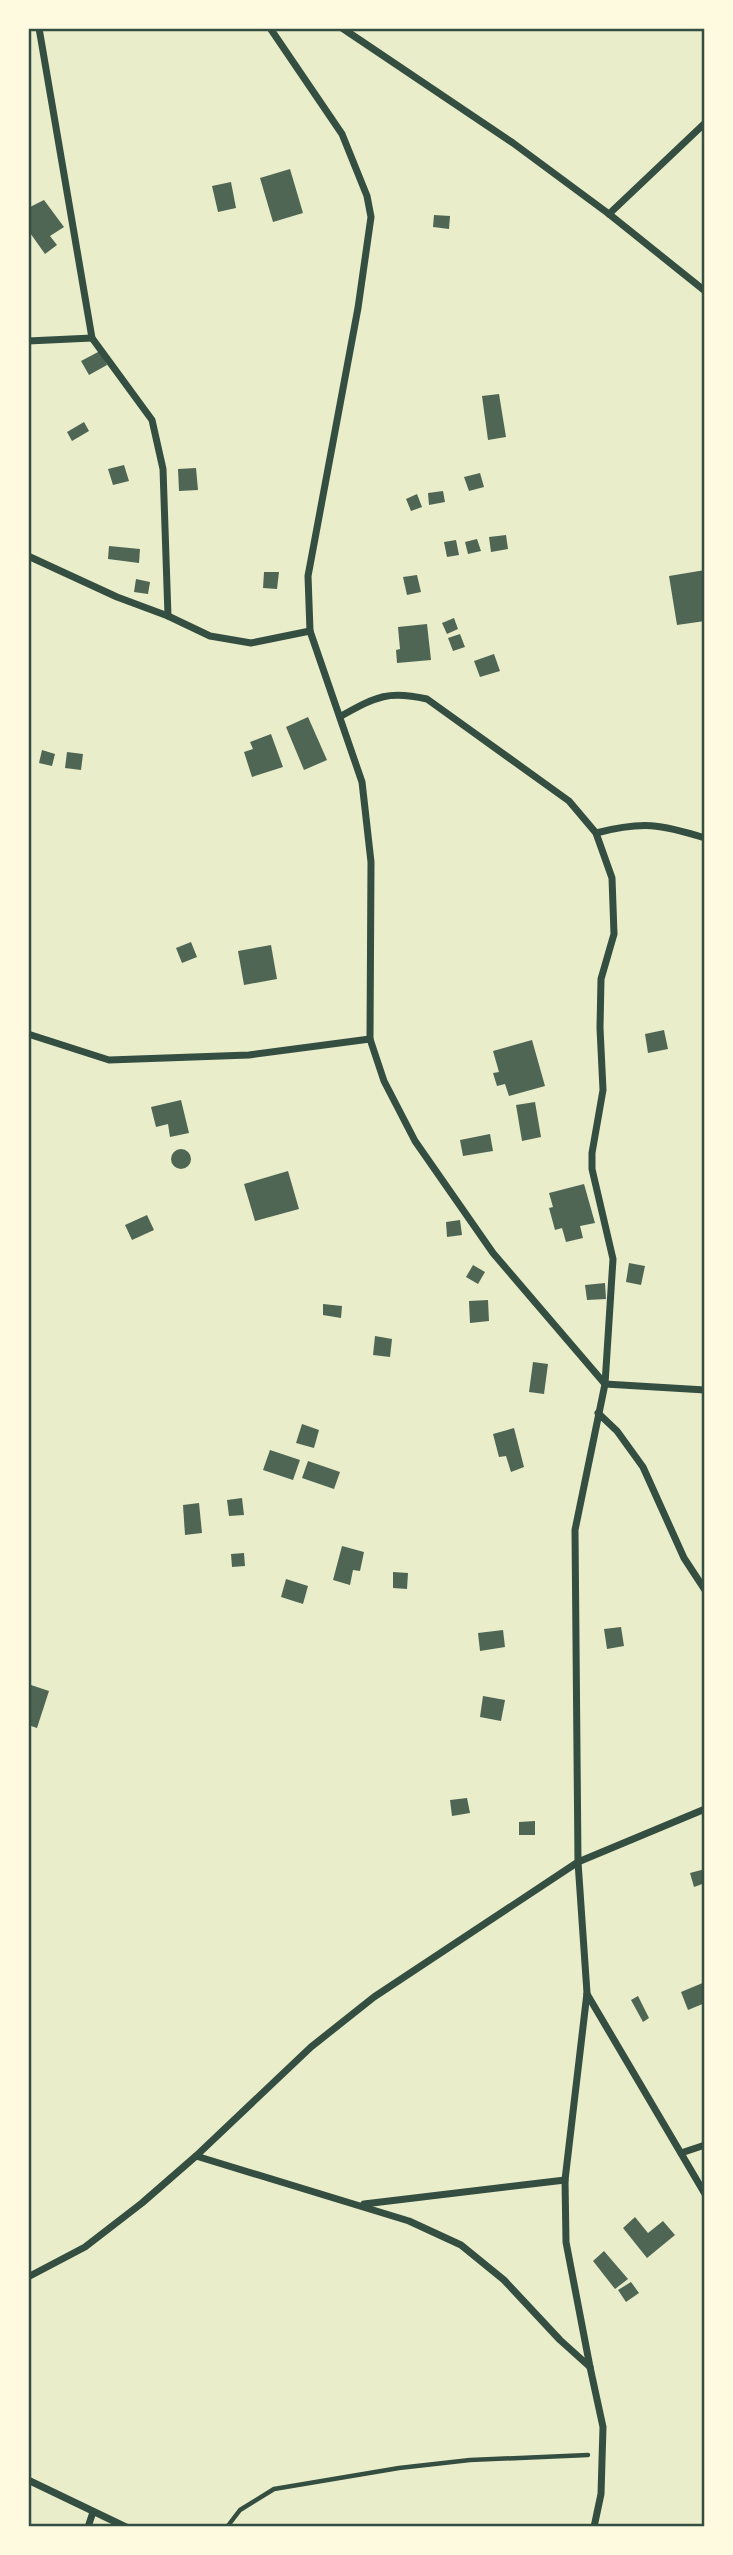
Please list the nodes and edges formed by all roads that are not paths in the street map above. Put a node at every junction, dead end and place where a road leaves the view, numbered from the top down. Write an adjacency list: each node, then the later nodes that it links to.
1 (39, 28): 7 (street)
2 (270, 28): 11 (street)
3 (342, 28): 5 (street)
4 (705, 123): 5 (street)
5 (609, 214): 6 (street)
6 (705, 291)
7 (92, 338): 8 (street); 10 (street)
8 (28, 341)
9 (28, 556): 10 (street)
10 (168, 616): 11 (street)
11 (310, 631): 12 (street)
12 (341, 716): 13 (street); 16 (street)
13 (596, 833): 14 (street); 17 (street)
14 (705, 838)
15 (28, 1034): 16 (street)
16 (370, 1039): 17 (street)
17 (604, 1384): 18 (street); 19 (street)
18 (705, 1390)
19 (598, 1412): 20 (street); 22 (street)
20 (705, 1590)
21 (705, 1810): 22 (street)
22 (578, 1862): 23 (street); 26 (street)
23 (586, 1993): 25 (street); 27 (street)
24 (705, 2145): 25 (street)
25 (681, 2153): 28 (street)
26 (196, 2156): 29 (street); 30 (street)
27 (565, 2180): 29 (street); 31 (street)
28 (705, 2194)
29 (359, 2204): 31 (street)
30 (28, 2277)
31 (590, 2367): 36 (street)
32 (28, 2480): 33 (street)
33 (93, 2512): 34 (street); 35 (street)
34 (88, 2527)
35 (126, 2527)
36 (594, 2527)

